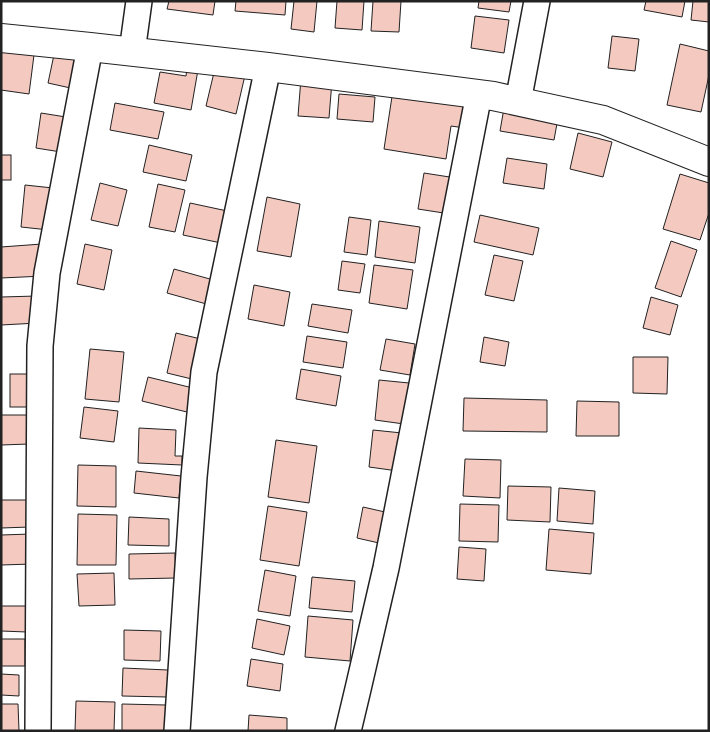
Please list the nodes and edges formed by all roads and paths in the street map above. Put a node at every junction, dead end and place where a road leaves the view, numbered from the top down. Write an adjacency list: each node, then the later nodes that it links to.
1 (139, 1): 5 (street)
2 (537, 1): 8 (street)
3 (1, 38): 4 (street)
4 (90, 47): 5 (street); 10 (street)
5 (132, 52): 6 (street)
6 (268, 67): 7 (street); 11 (street)
7 (479, 94): 8 (street); 12 (street)
8 (518, 102): 9 (street)
9 (709, 162)
10 (38, 731)
11 (177, 731)
12 (348, 731)

